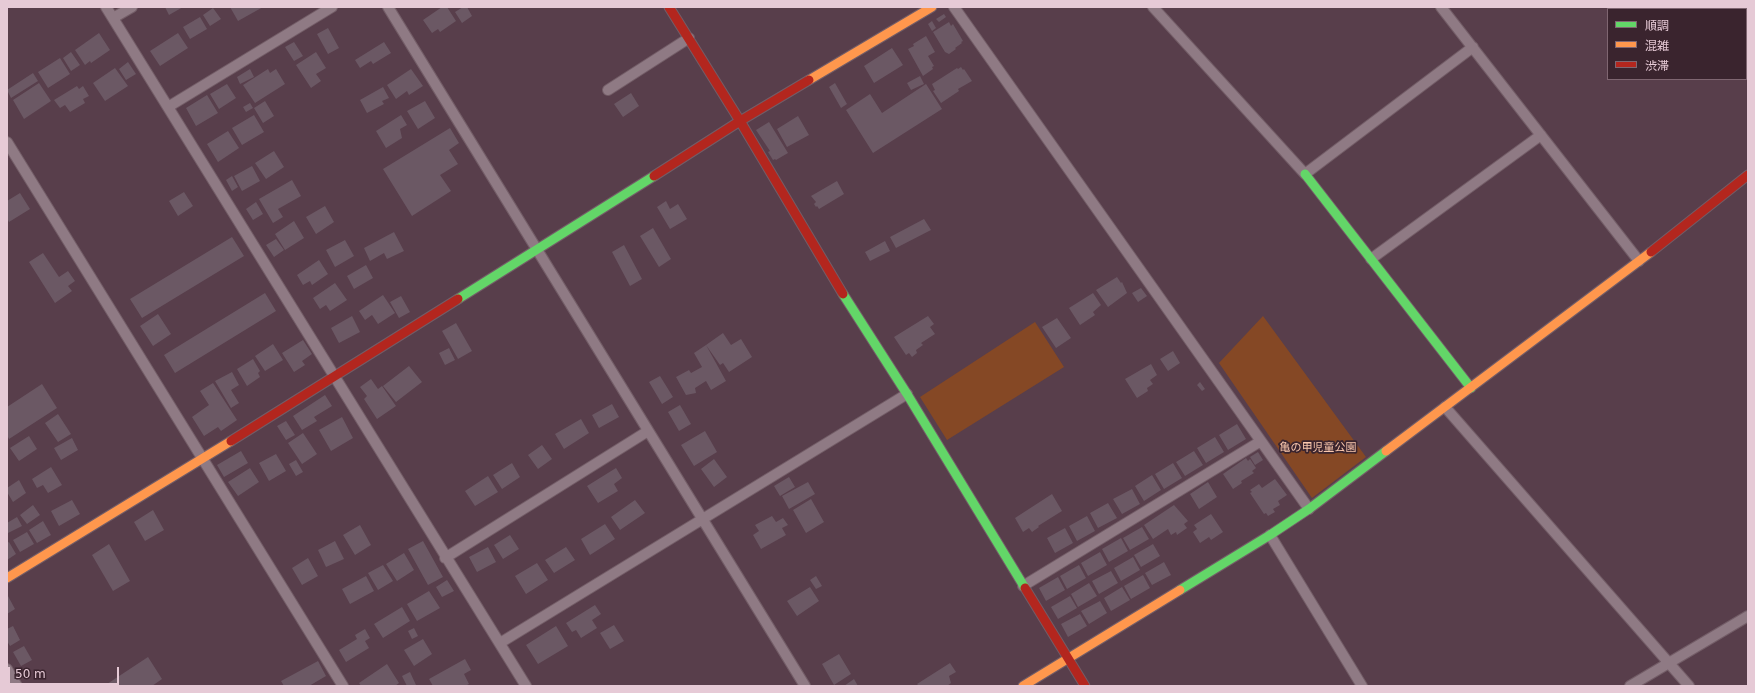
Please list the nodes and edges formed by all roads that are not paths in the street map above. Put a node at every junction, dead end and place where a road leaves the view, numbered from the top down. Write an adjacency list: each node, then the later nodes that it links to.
1 (106, 7): 10 (street)
2 (132, 7): 10 (street)
3 (332, 7): 14 (street)
4 (388, 7): 20 (street)
5 (669, 7): 11 (street)
6 (932, 7): 15 (street)
7 (1153, 7): 18 (street)
8 (1441, 7): 12 (street)
9 (959, 9): 28 (street)
10 (113, 18): 14 (street)
11 (689, 38): 13 (street); 15 (street)
12 (1473, 47): 16 (street); 18 (street)
13 (608, 90)
14 (168, 107): 23 (street)
15 (740, 120): 20 (street); 25 (street)
16 (1540, 134): 21 (street); 22 (street)
17 (7, 142): 29 (street)
18 (1305, 174): 21 (street)
19 (1748, 175): 22 (street)
20 (537, 249): 23 (street); 27 (street)
21 (1371, 259): 24 (street)
22 (1639, 260): 24 (street)
23 (335, 377): 29 (street); 33 (street)
24 (1471, 388): 26 (street)
25 (907, 394): 31 (street); 35 (street)
26 (1446, 407): 30 (street); 39 (street)
27 (648, 431): 31 (street); 33 (street)
28 (1261, 442): 30 (street); 35 (street)
29 (202, 457): 34 (street); 42 (street)
30 (1309, 509): 32 (street)
31 (702, 519): 37 (street); 44 (street)
32 (1270, 535): 38 (street); 47 (street)
33 (446, 558): 37 (street)
34 (7, 578)
35 (1023, 586): 38 (street)
36 (1748, 616): 39 (street)
37 (500, 644): 43 (street)
38 (1068, 659): 45 (street); 46 (street)
39 (1668, 663): 48 (street); 49 (street)
40 (7, 669): 41 (street)
41 (17, 686)
42 (343, 686)
43 (526, 686)
44 (805, 686)
45 (1023, 686)
46 (1084, 686)
47 (1362, 686)
48 (1630, 686)
49 (1689, 686)

